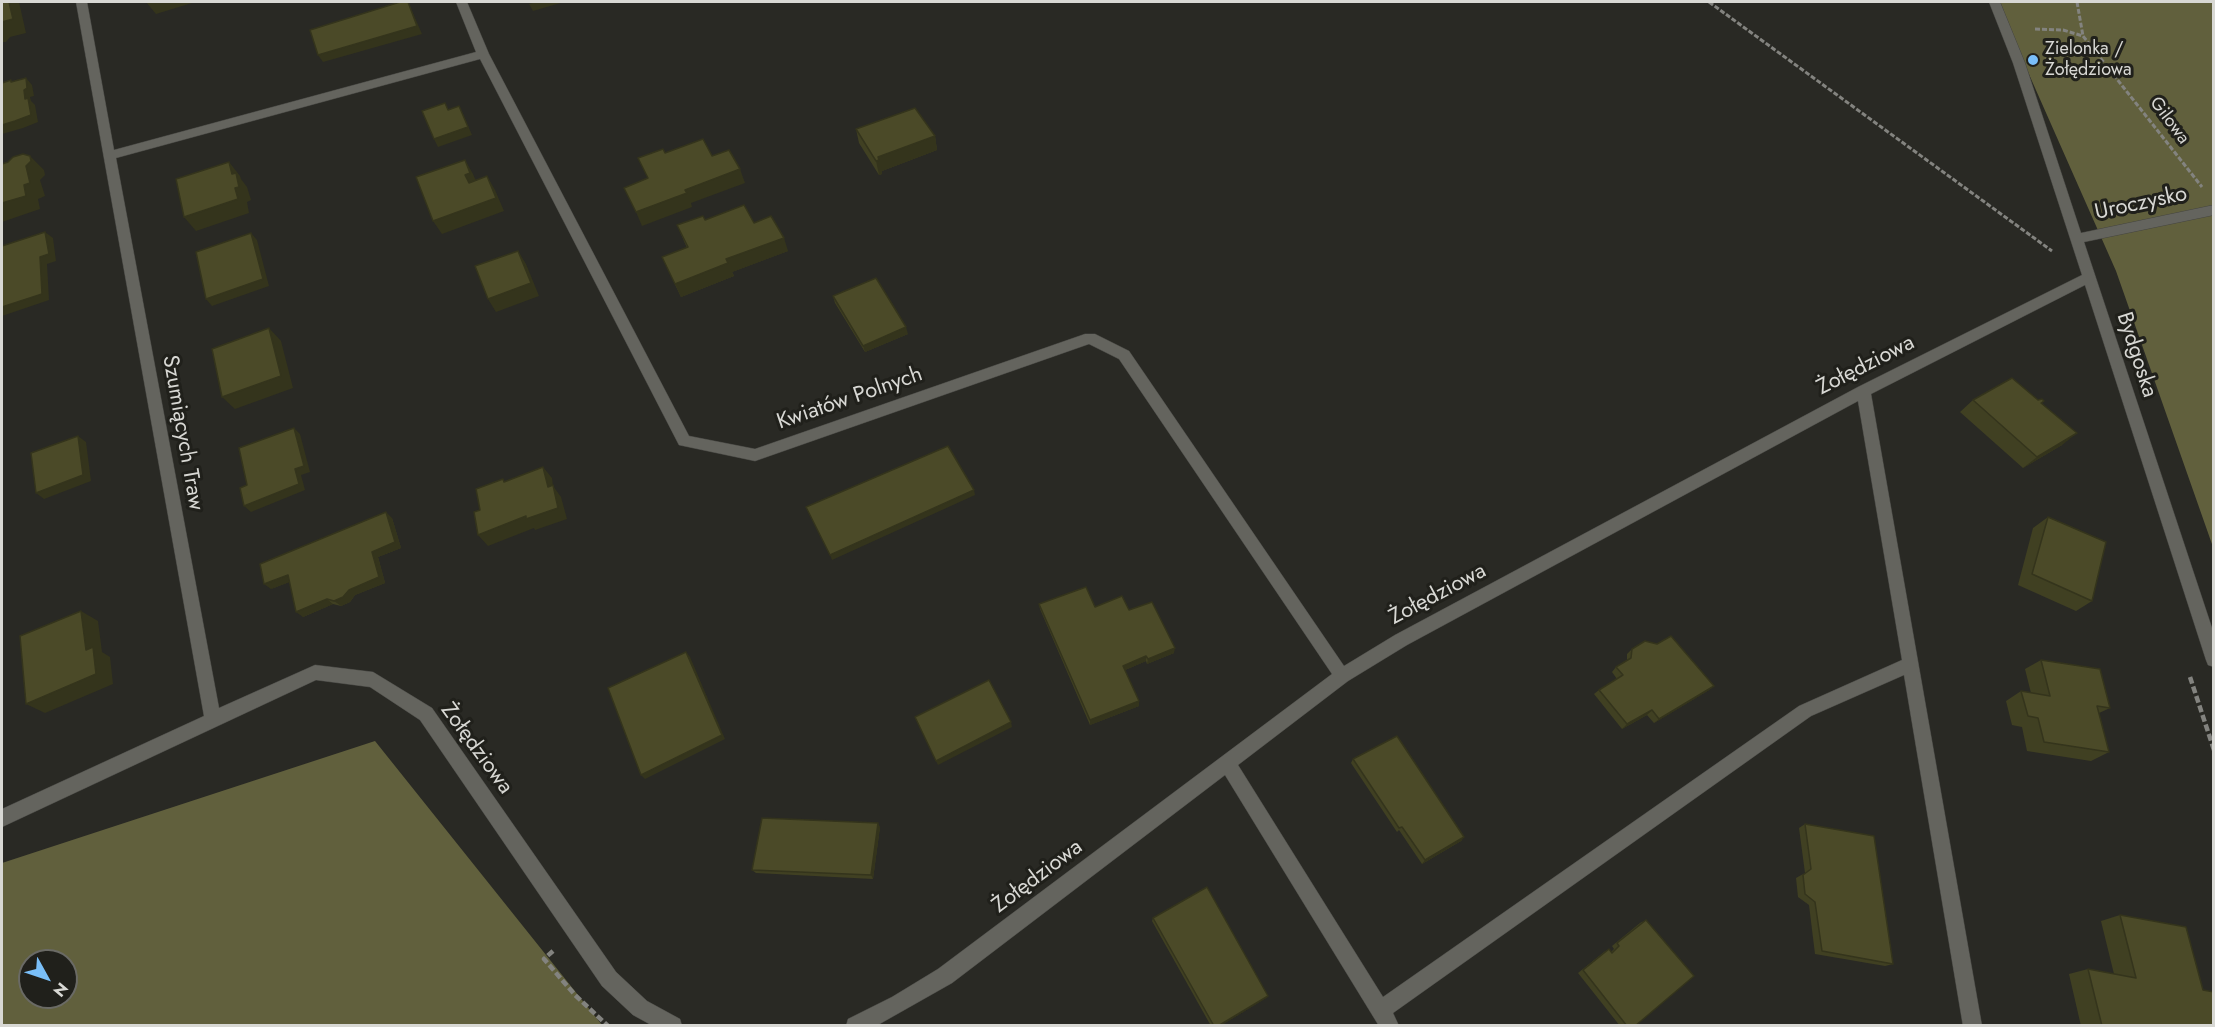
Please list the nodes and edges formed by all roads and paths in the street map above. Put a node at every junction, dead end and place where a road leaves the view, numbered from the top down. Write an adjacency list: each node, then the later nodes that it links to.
1 (81, 2): 9 (street, Szumiących Traw)
2 (462, 2): 8 (street, Kwiatów Polnych)
3 (1709, 2): 13 (path)
4 (1995, 2): 6 (street, Bydgoska)
5 (2078, 2): 7 (path)
6 (2004, 27): 7 (path); 12 (street, Bydgoska)
7 (2083, 36): 10 (path, Gilowa)
8 (483, 54): 9 (street); 17 (street, Kwiatów Polnych)
9 (110, 155): 18 (street, Szumiących Traw)
10 (2207, 193)
11 (2214, 210): 12 (street, Uroczysko)
12 (2076, 239): 13 (street, Bydgoska)
13 (2088, 278): 14 (street, Żołędziowa); 15 (street, Bydgoska)
14 (1863, 392): 16 (street); 17 (street, Żołędziowa)
15 (2214, 660)
16 (1910, 664): 22 (street); 26 (street)
17 (1342, 676): 19 (street, Żołędziowa)
18 (213, 720): 20 (street, Żołędziowa); 21 (street, Żołędziowa)
19 (1227, 763): 22 (street); 25 (street, Żołędziowa)
20 (2, 818)
21 (576, 933): 23 (path); 24 (street, Żołędziowa)
22 (1385, 1018)
23 (608, 1026)
24 (673, 1026)
25 (855, 1026)
26 (1973, 1026)

